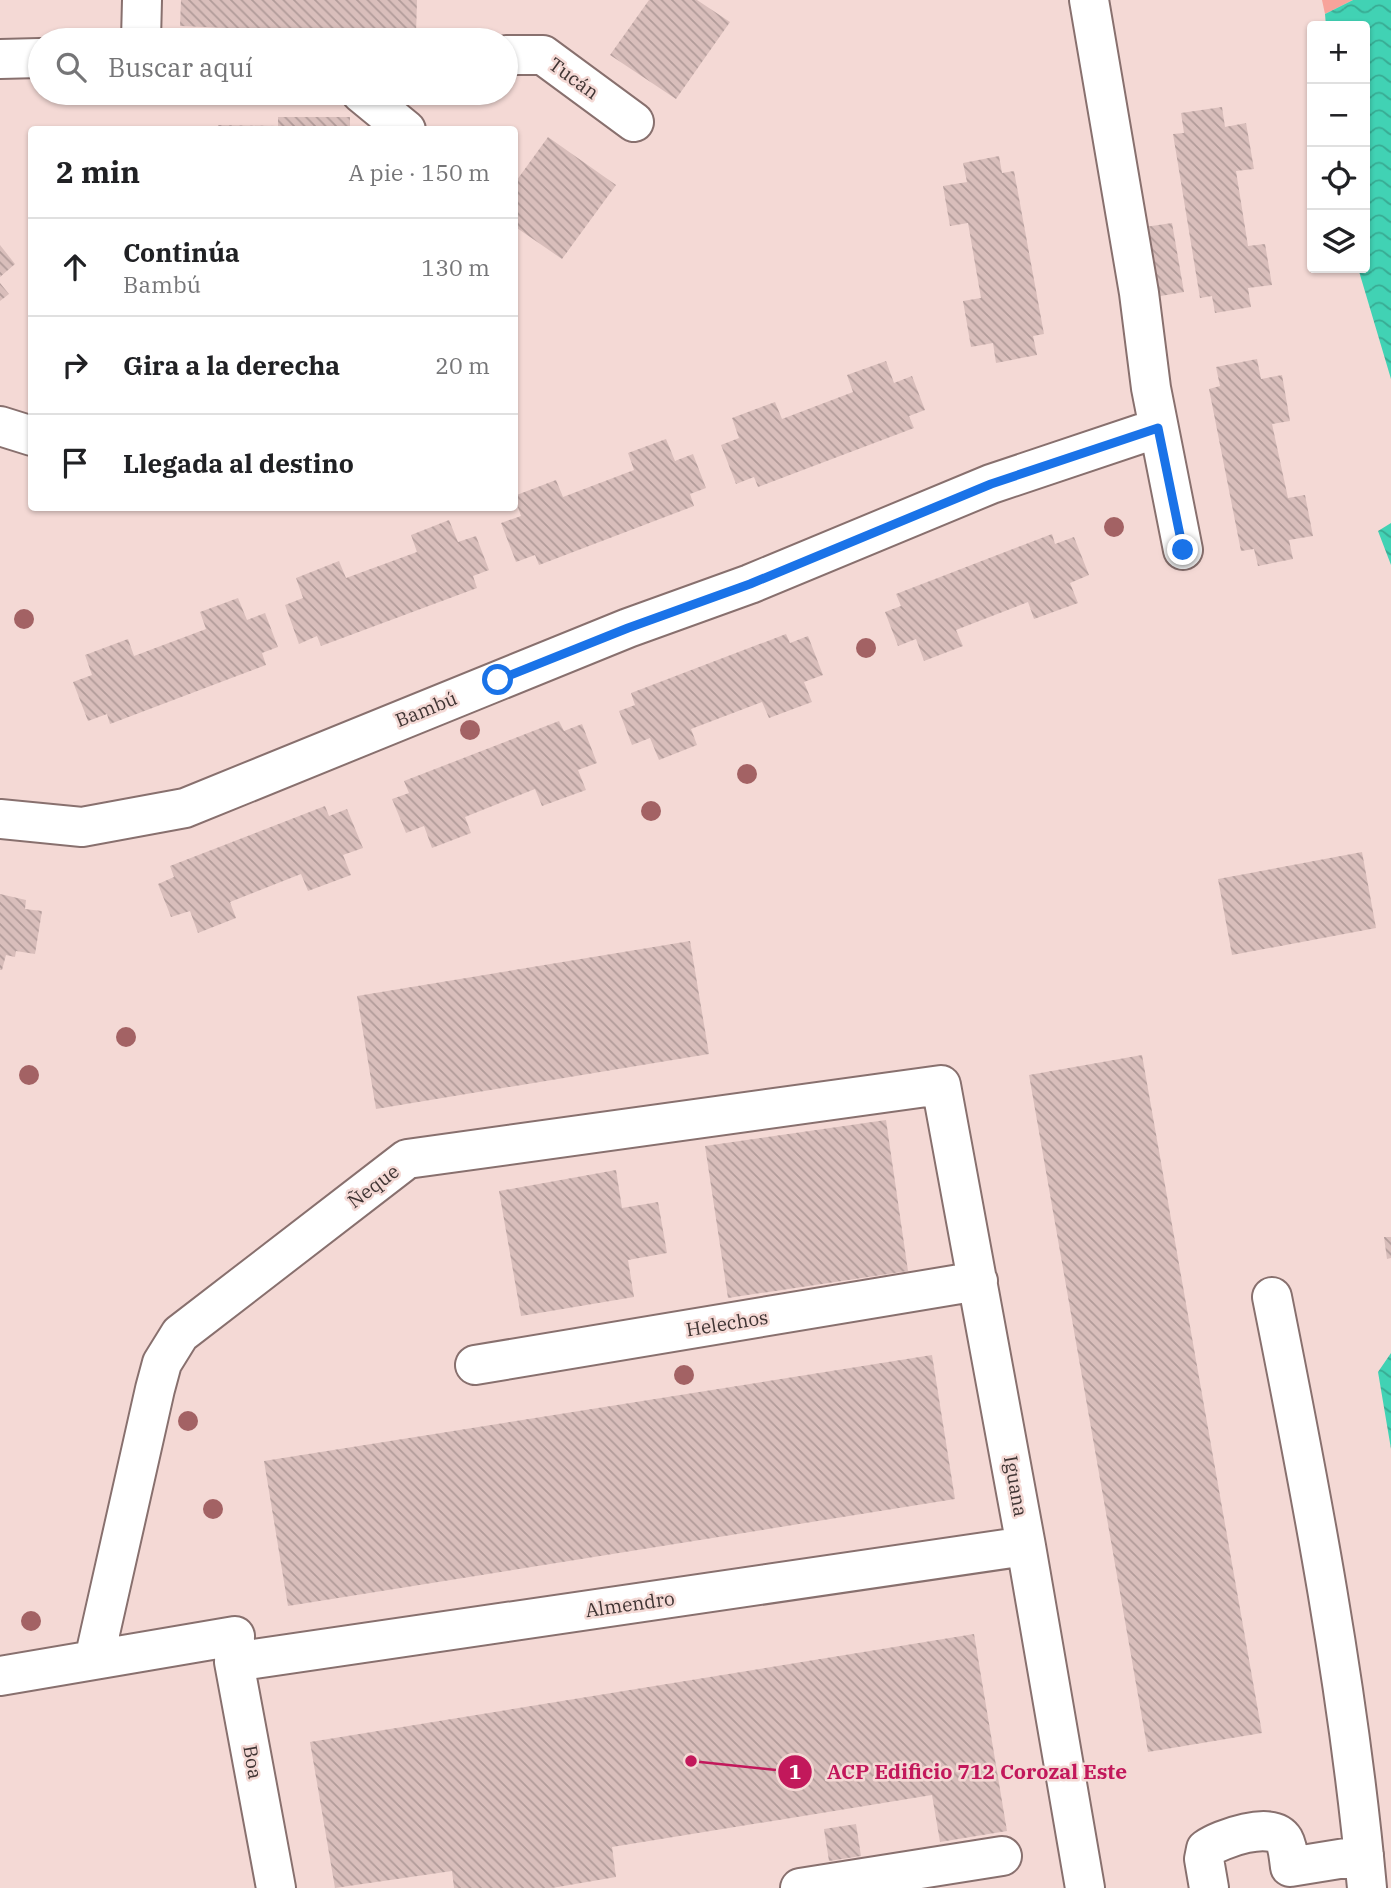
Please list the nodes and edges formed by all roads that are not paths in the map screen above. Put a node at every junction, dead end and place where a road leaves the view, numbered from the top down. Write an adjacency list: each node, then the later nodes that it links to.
1 (142, 0): 3 (lane)
2 (1090, 0): 11 (lane)
3 (141, 28)
4 (518, 55): 8 (lane, Tucán)
5 (28, 58): 6 (lane)
6 (0, 59)
7 (376, 105): 9 (lane)
8 (634, 122)
9 (401, 126)
10 (0, 426): 12 (lane)
11 (1158, 428): 13 (lane); 14 (lane, Bambú)
12 (28, 435)
13 (1183, 550)
14 (0, 819)
15 (941, 1085): 16 (lane, Iguana); 21 (lane, Ñeque)
16 (978, 1281): 18 (lane, Helechos); 19 (lane, Iguana)
17 (1272, 1297): 24 (lane)
18 (475, 1365)
19 (1026, 1546): 20 (lane, Almendro); 28 (lane, Iguana)
20 (235, 1649): 21 (lane, Almendro); 26 (lane, Boa)
21 (94, 1660): 22 (lane, Almendro)
22 (0, 1676)
23 (1002, 1856): 27 (lane)
24 (1366, 1872): 25 (lane)
25 (1292, 1878): 29 (lane)
26 (276, 1888)
27 (800, 1888)
28 (1085, 1888)
29 (1209, 1888)

